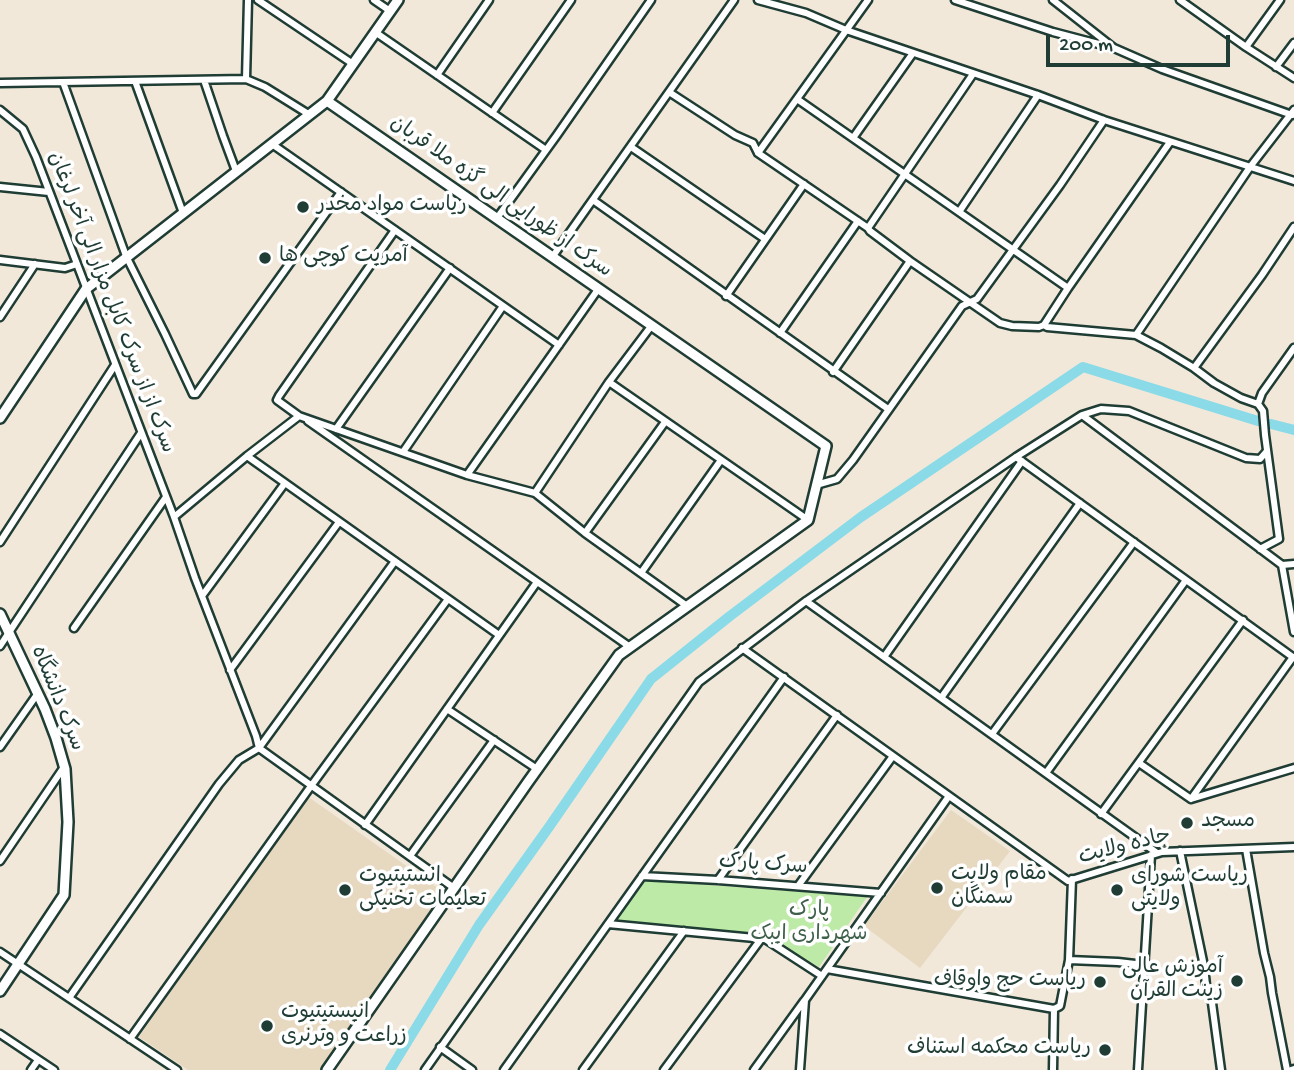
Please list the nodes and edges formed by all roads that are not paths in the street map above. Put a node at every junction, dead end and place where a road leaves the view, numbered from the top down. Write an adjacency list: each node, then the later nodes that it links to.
1 (248, 0): 27 (street)
2 (258, 0): 22 (street)
3 (374, 0): 15 (street)
4 (398, 0): 15 (street)
5 (489, 0): 25 (street)
6 (571, 0): 37 (street)
7 (651, 0): 45 (street)
8 (734, 0): 32 (street)
9 (758, 0): 16 (street)
10 (868, 0): 16 (street)
11 (955, 0): 20 (street)
12 (1053, 0): 20 (street)
13 (1180, 0): 19 (street)
14 (1280, 0): 19 (street)
15 (390, 11): 17 (street)
16 (846, 30): 21 (street); 34 (street)
17 (375, 33): 22 (street); 25 (street)
18 (1294, 43): 23 (street)
19 (1246, 47): 23 (street)
20 (1114, 48): 38 (street)
21 (914, 53): 24 (street); 41 (street)
22 (353, 64): 35 (street)
23 (1276, 67): 26 (street)
24 (973, 74): 33 (street); 49 (street)
25 (437, 75): 37 (street)
26 (1294, 78)
27 (246, 79): 28 (street); 39 (street)
28 (204, 80): 29 (street); 48 (street)
29 (135, 81): 30 (street); 57 (street)
30 (63, 82): 31 (street); 65 (street)
31 (0, 83)
32 (669, 92): 44 (street); 46 (street)
33 (1038, 95): 40 (street); 56 (street)
34 (797, 99): 41 (street); 46 (street)
35 (327, 101): 39 (street); 58 (street, سرک از ظورایی الی گزه ملا قربان)
36 (0, 110): 53 (street, سرک از از سرک کابل مزار الی آخر لرغان)
37 (492, 113): 45 (street)
38 (1293, 113): 47 (street)
39 (310, 114): 43 (street)
40 (1104, 120): 42 (street); 64 (street)
41 (853, 138): 49 (street)
42 (1170, 142): 47 (street); 73 (street)
43 (272, 144): 48 (street); 54 (street)
44 (631, 147): 55 (street); 63 (street)
45 (545, 150): 58 (street)
46 (758, 153): 51 (street)
47 (1250, 167): 50 (street); 82 (street)
48 (236, 172): 57 (street)
49 (905, 174): 56 (street); 61 (street)
50 (1294, 181)
51 (804, 184): 59 (street); 63 (street)
52 (0, 187): 53 (street)
53 (49, 192): 70 (street, سرک از از سرک کابل مزار الی آخر لرغان)
54 (341, 192): 62 (street); 65 (street)
55 (593, 200): 66 (street); 75 (street)
56 (959, 212): 64 (street)
57 (183, 213): 65 (street)
58 (497, 218): 66 (street, سرک از ظورایی الی گزه ملا قربان)
59 (858, 221): 61 (street); 81 (street)
60 (1294, 227): 86 (street)
61 (867, 228): 68 (street)
62 (395, 230): 71 (street); 92 (street)
63 (765, 239): 75 (street)
64 (1012, 251): 73 (street); 76 (street)
65 (126, 256): 74 (street)
66 (553, 256): 72 (street, سرک از ظورایی الی گزه ملا قربان)
67 (0, 260): 69 (street)
68 (910, 261): 76 (street); 87 (street)
69 (35, 264): 70 (street); 78 (street)
70 (77, 264): 74 (street, سرک از از سرک کابل مزار الی آخر لرغان)
71 (450, 268): 77 (street); 95 (street)
72 (599, 288): 79 (street, سرک از ظورایی الی گزه ملا قربان); 83 (street)
73 (1068, 288): 80 (street)
74 (86, 289): 85 (street, سرک از از سرک کابل مزار الی آخر لرغان); 93 (street)
75 (726, 296): 81 (street)
76 (970, 302): 80 (street); 90 (street)
77 (503, 306): 83 (street); 98 (street)
78 (0, 317)
79 (652, 324): 88 (street); 104 (street, سرک از ظورایی الی گزه ملا قربان)
80 (1044, 325): 82 (street)
81 (780, 333): 87 (street)
82 (1136, 335): 86 (street)
83 (558, 345): 102 (street)
84 (1294, 348): 89 (street)
85 (116, 365): 96 (street, سرک از از سرک کابل مزار الی آخر لرغان); 112 (street)
86 (1194, 368): 89 (street)
87 (833, 372): 90 (street)
88 (610, 382): 94 (street); 105 (street)
89 (1258, 404): 97 (street)
90 (888, 409): 104 (street)
91 (1082, 415): 97 (street); 100 (street); 114 (street)
92 (302, 417): 95 (street); 99 (street); 120 (street)
93 (0, 418)
94 (666, 422): 101 (street); 111 (street)
95 (336, 429): 98 (street)
96 (141, 433): 106 (street, سرک از از سرک کابل مزار الی آخر لرغان); 129 (street)
97 (1267, 451): 114 (street)
98 (402, 452): 102 (street)
99 (247, 456): 103 (street); 108 (street)
100 (1019, 459): 107 (street); 123 (street); 134 (street)
101 (720, 460): 109 (street); 118 (street)
102 (467, 475): 105 (street)
103 (285, 483): 110 (street); 121 (street)
104 (816, 485): 109 (street, سرک از ظورایی الی گزه ملا قربان)
105 (535, 493): 111 (street)
106 (166, 497): 108 (street, سرک از از سرک کابل مزار الی آخر لرغان); 127 (street)
107 (1080, 503): 113 (street); 139 (street)
108 (174, 517): 121 (street)
109 (808, 520): 124 (street)
110 (339, 522): 115 (street); 136 (street)
111 (586, 533): 118 (street)
112 (0, 542)
113 (1134, 542): 119 (street); 142 (street)
114 (1260, 549): 117 (street)
115 (395, 561): 122 (street); 145 (street)
116 (1294, 564): 117 (street)
117 (1282, 565): 128 (street)
118 (641, 573): 124 (street)
119 (1186, 580): 126 (street); 151 (street)
120 (537, 582): 130 (street); 132 (street)
121 (202, 596): 136 (street)
122 (448, 599): 130 (street); 152 (street)
123 (806, 601): 133 (street); 134 (street)
124 (687, 606): 132 (street)
125 (0, 614): 129 (street, سرک دانشگاه)
126 (1242, 620): 135 (street); 147 (street)
127 (74, 628)
128 (1294, 632)
129 (9, 633): 131 (street); 138 (street, سرک دانشگاه)
130 (499, 635): 140 (street)
131 (0, 646)
132 (630, 647): 150 (street)
133 (742, 648): 137 (street, جاده ولایت); 183 (street)
134 (884, 657): 139 (street)
135 (1294, 658): 154 (street)
136 (230, 670): 145 (street)
137 (784, 677): 141 (street, جاده ولایت); 163 (street)
138 (38, 693): 144 (street); 148 (street, سرک دانشگاه)
139 (941, 698): 142 (street)
140 (447, 709): 143 (street); 156 (street)
141 (836, 715): 146 (street, جاده ولایت); 165 (street)
142 (992, 734): 151 (street)
143 (494, 740): 150 (street); 161 (street)
144 (0, 747)
145 (259, 748): 152 (street); 178 (street)
146 (893, 756): 153 (street, جاده ولایت); 166 (street)
147 (1139, 763): 154 (street); 155 (street)
148 (64, 766): 162 (street); 174 (street, سرک دانشگاه)
149 (1294, 768): 154 (street)
150 (537, 769): 167 (street)
151 (1045, 773): 155 (street)
152 (311, 786): 156 (street); 182 (street)
153 (949, 796): 164 (street, جاده ولایت); 168 (street)
154 (1191, 799)
155 (1101, 814): 160 (street)
156 (365, 825): 161 (street)
157 (1294, 847): 158 (street, جاده ولایت)
158 (1246, 849): 159 (street, جاده ولایت); 199 (street)
159 (1181, 851): 160 (street, جاده ولایت); 198 (street)
160 (1154, 854): 164 (street, جاده ولایت); 175 (street)
161 (410, 856): 167 (street)
162 (0, 861)
163 (642, 876): 165 (street, سرک پارک); 169 (street)
164 (1072, 879): 173 (street)
165 (718, 880): 166 (street, سرک پارک)
166 (798, 886): 168 (street, سرک پارک)
167 (454, 888): 188 (street)
168 (881, 893): 176 (street)
169 (608, 924): 170 (street); 191 (street)
170 (684, 931): 171 (street); 192 (street)
171 (761, 939): 176 (street); 193 (street)
172 (0, 952): 174 (street)
173 (1069, 960): 175 (street); 180 (street)
174 (19, 965): 177 (street, سرک دانشگاه); 178 (street)
175 (1144, 965): 197 (street)
176 (824, 972): 179 (street); 180 (street)
177 (0, 992)
178 (69, 998): 182 (street)
179 (805, 1000): 194 (street); 195 (street)
180 (1054, 1009): 196 (street)
181 (0, 1034): 184 (street)
182 (130, 1039): 187 (street)
183 (440, 1047): 189 (street); 190 (street)
184 (38, 1060): 185 (street); 186 (street)
185 (31, 1070)
186 (54, 1070)
187 (177, 1070)
188 (327, 1070)
189 (425, 1070)
190 (472, 1070)
191 (504, 1070)
192 (583, 1070)
193 (664, 1070)
194 (754, 1070)
195 (800, 1070)
196 (1053, 1070)
197 (1138, 1070)
198 (1221, 1070)
199 (1291, 1070)

